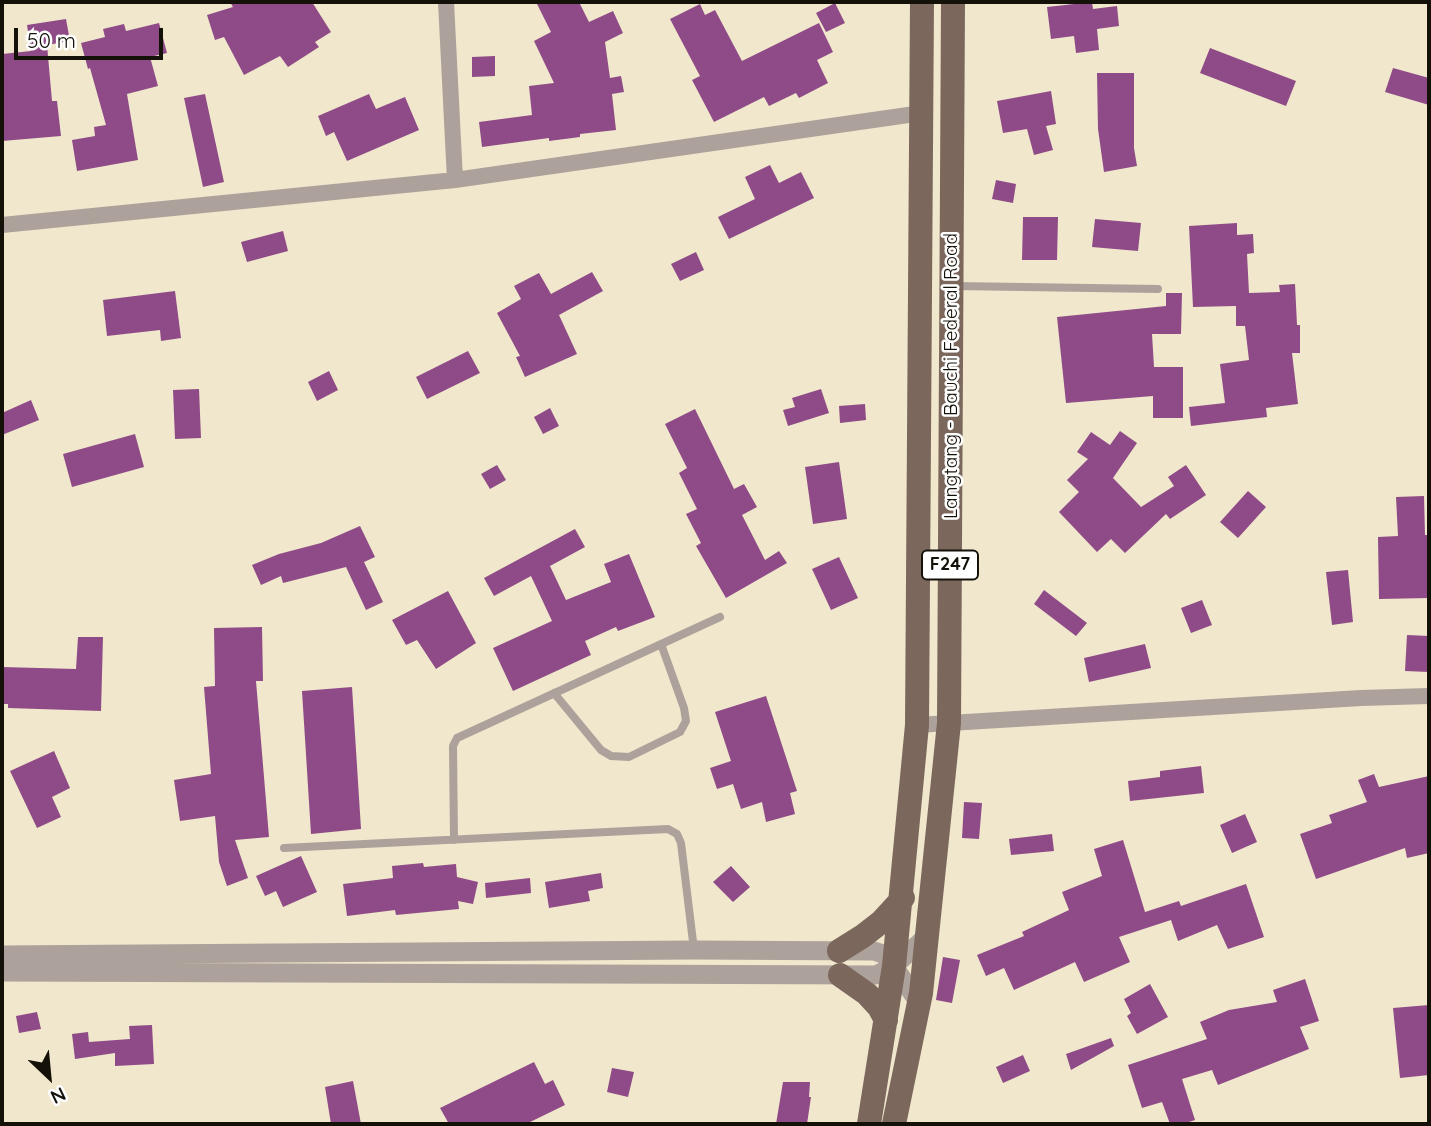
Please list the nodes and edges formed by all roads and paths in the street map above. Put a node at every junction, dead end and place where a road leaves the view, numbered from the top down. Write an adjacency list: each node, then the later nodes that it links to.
1 (446, 2): 5 (street)
2 (922, 2): 4 (main road, Langtang - Bauchi Federal Road / F247)
3 (953, 2): 7 (main road, Langtang - Bauchi Federal Road / F247)
4 (922, 113): 5 (street); 14 (main road, Langtang - Bauchi Federal Road / F247)
5 (455, 180): 6 (street)
6 (2, 225)
7 (952, 286): 8 (lane); 13 (main road, Langtang - Bauchi Federal Road / F247)
8 (1158, 289)
9 (720, 617): 10 (lane)
10 (661, 644): 11 (lane); 11 (lane)
11 (554, 693): 15 (lane)
12 (1429, 696): 13 (street)
13 (949, 723): 14 (street); 18 (main road, Langtang - Bauchi Federal Road / F247)
14 (917, 725): 17 (main road, Langtang - Bauchi Federal Road / F247)
15 (454, 840): 16 (lane); 19 (lane)
16 (284, 848)
17 (903, 898): 21 (main road); 22 (main road, Langtang - Bauchi Federal Road / F247)
18 (928, 934): 22 (street); 24 (main road, Langtang - Bauchi Federal Road / F247)
19 (694, 950): 20 (street); 21 (street)
20 (2, 955)
21 (839, 963): 22 (street); 23 (street); 25 (main road)
22 (894, 966): 24 (street); 25 (main road, Langtang - Bauchi Federal Road / F247)
23 (2, 972)
24 (919, 1003): 27 (main road, Langtang - Bauchi Federal Road / F247)
25 (886, 1020): 26 (main road, Langtang - Bauchi Federal Road / F247)
26 (869, 1124)
27 (894, 1124)

